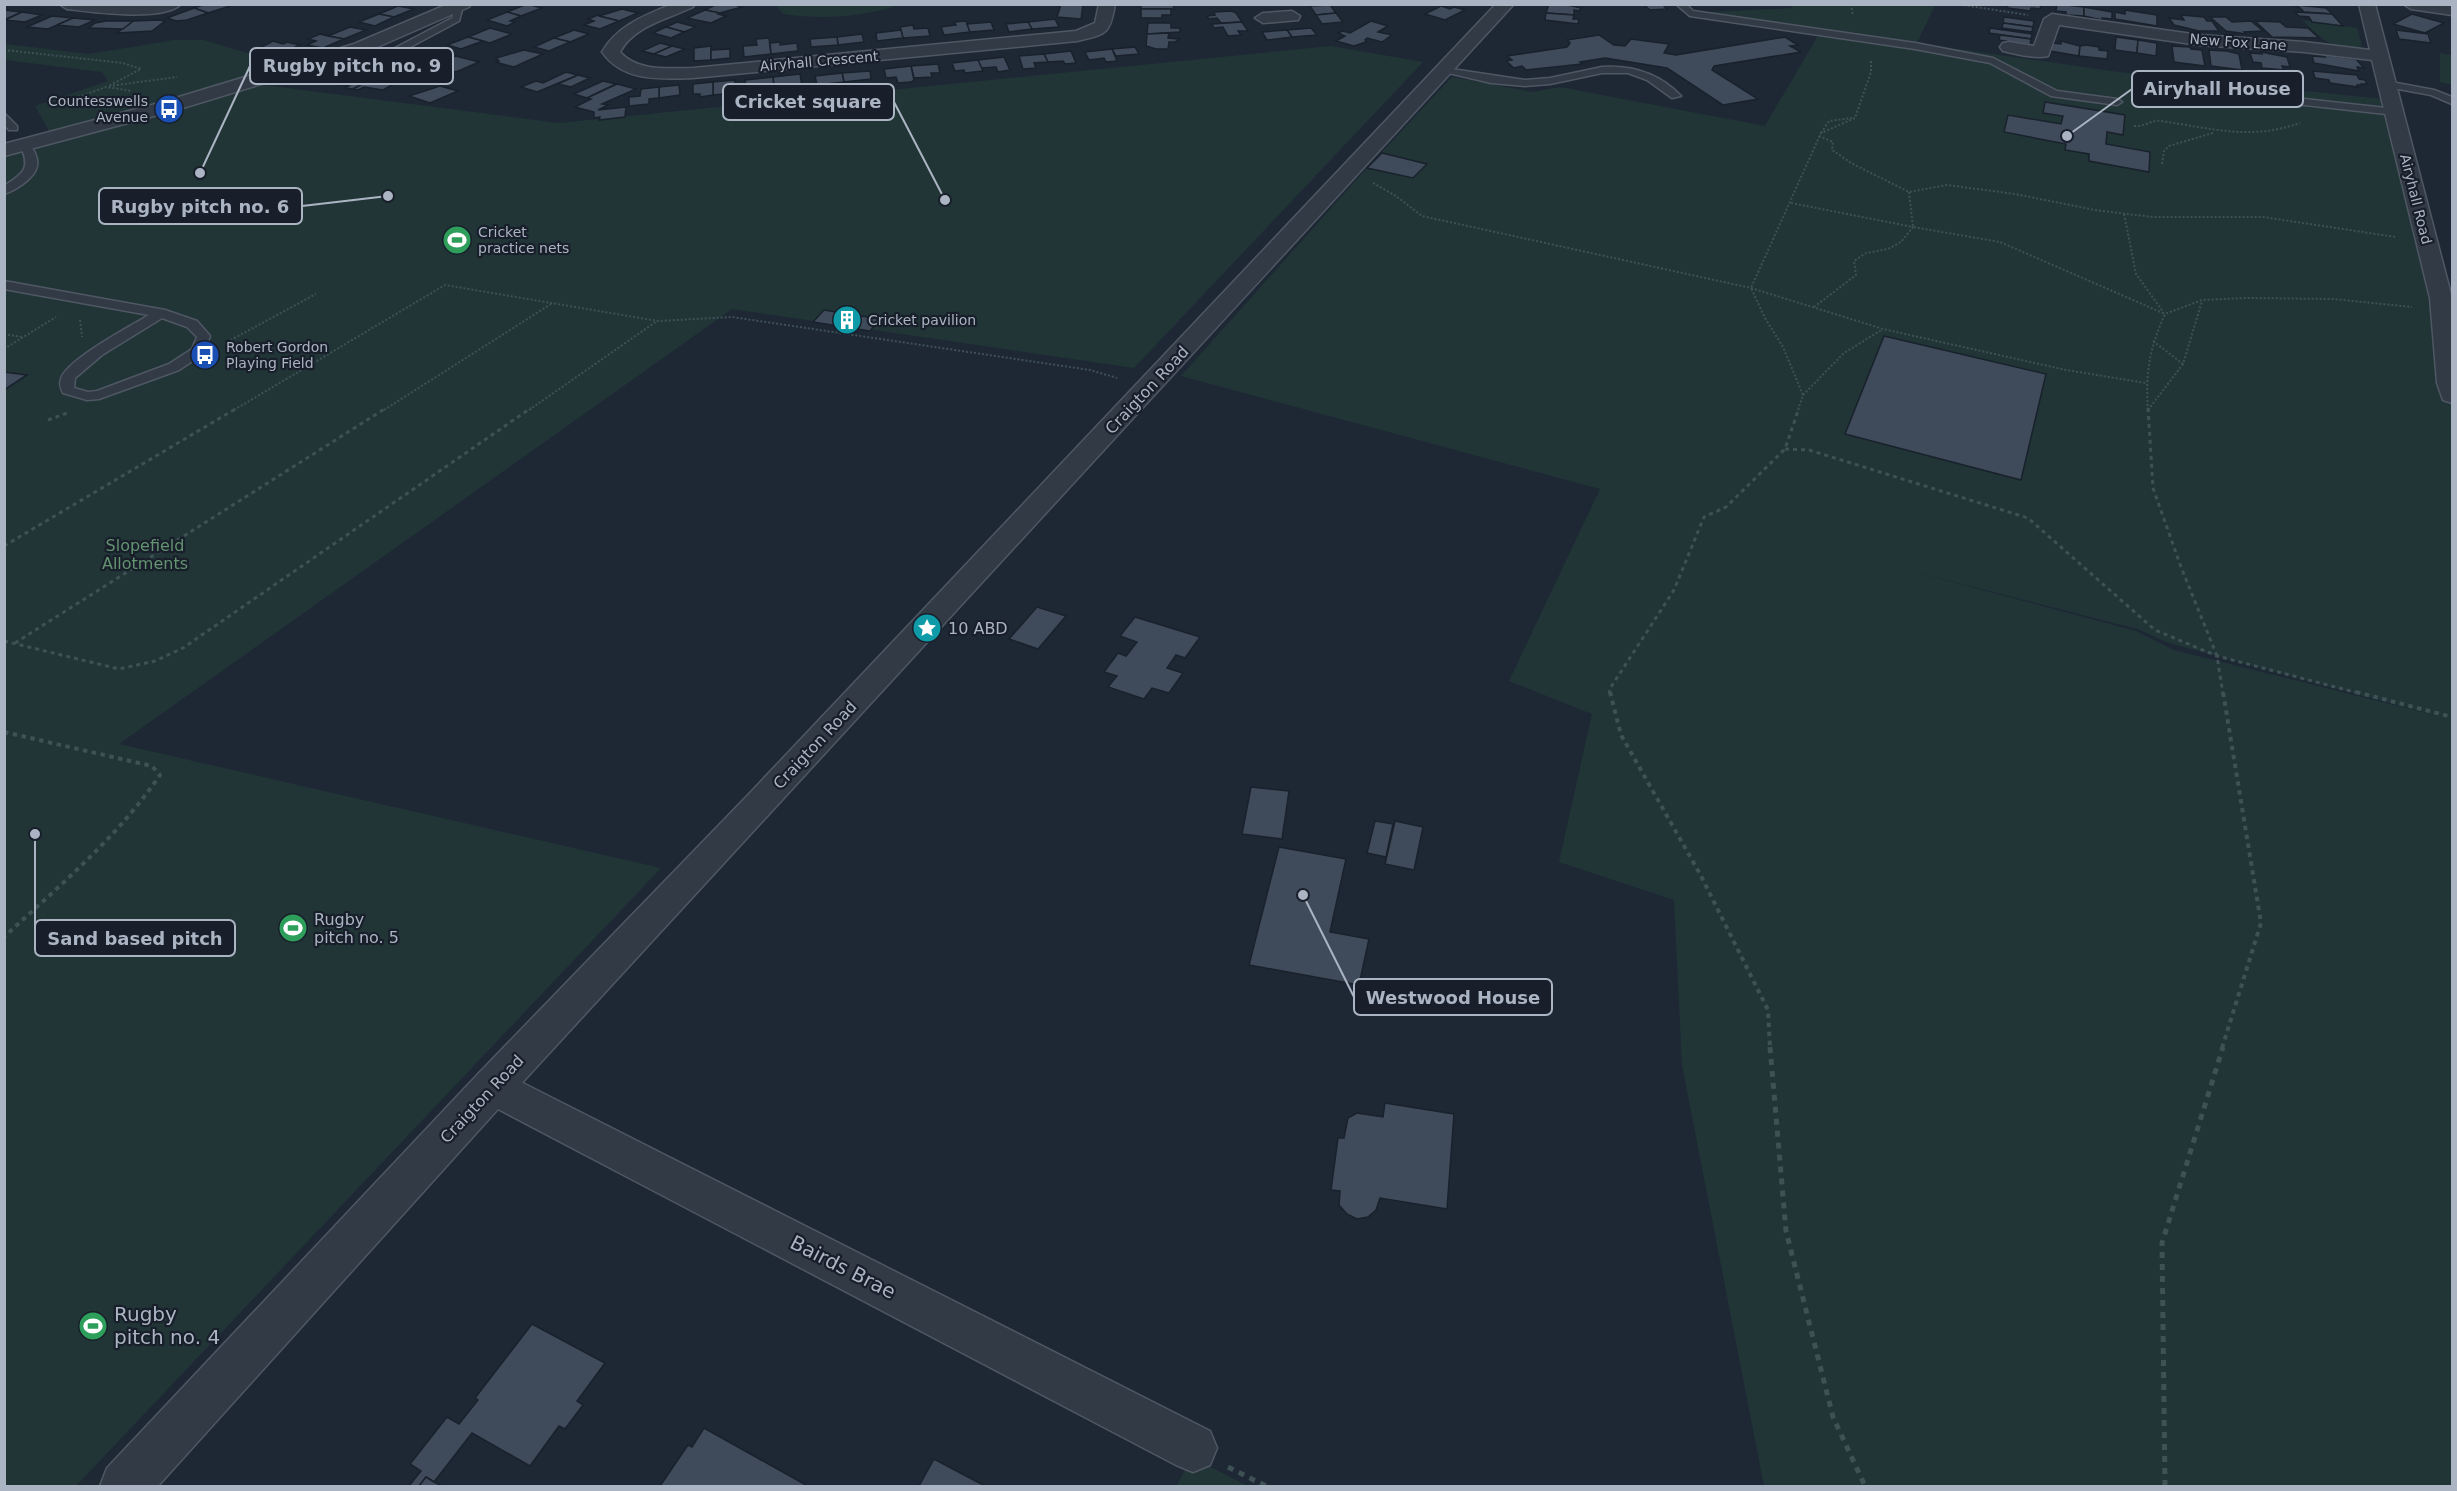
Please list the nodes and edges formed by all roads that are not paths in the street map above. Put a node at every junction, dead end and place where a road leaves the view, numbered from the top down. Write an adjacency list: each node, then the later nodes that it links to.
1 (67, 4): 2 (street)
2 (173, 4)
3 (687, 4): 4 (street, Airyhall Crescent)
4 (1107, 4)
5 (1506, 4): 14 (street, Craigton Road)
6 (1680, 4): 19 (lane)
7 (2367, 4): 12 (street, Airyhall Road)
8 (2411, 4): 10 (street)
9 (461, 5): 13 (lane); 23 (street)
10 (2452, 10)
11 (2009, 47): 12 (street, New Fox Lane)
12 (2380, 56): 15 (street, Airyhall Road)
13 (381, 59)
14 (1445, 71): 16 (lane); 29 (street, Craigton Road)
15 (2386, 84): 18 (lane); 20 (street, Airyhall Road)
16 (1676, 96)
17 (2138, 98): 20 (lane)
18 (2452, 101)
19 (2117, 102)
20 (2395, 112): 28 (street, Airyhall Road)
21 (4, 116): 22 (lane)
22 (13, 128)
23 (25, 145): 24 (street); 25 (lane)
24 (4, 150)
25 (4, 191)
26 (4, 285): 27 (lane)
27 (161, 314): 27 (lane)
28 (2452, 395)
29 (493, 1086): 30 (street, Bairds Brae); 31 (street, Craigton Road)
30 (1193, 1448)
31 (125, 1486)

